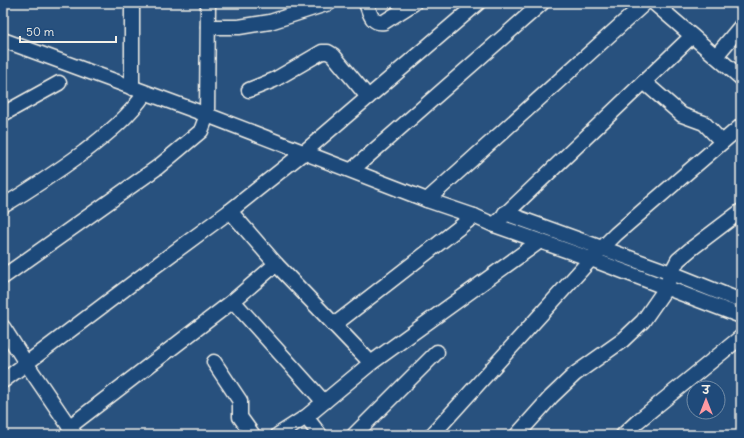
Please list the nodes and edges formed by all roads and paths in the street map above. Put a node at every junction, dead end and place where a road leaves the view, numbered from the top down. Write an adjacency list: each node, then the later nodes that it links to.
1 (132, 3): 19 (street)
2 (208, 3): 11 (street)
3 (329, 3): 11 (street)
4 (366, 3): 5 (street)
5 (414, 3)
6 (478, 3): 20 (street)
7 (542, 3): 26 (street)
8 (645, 3): 27 (street)
9 (654, 3): 12 (street)
10 (741, 26): 14 (street)
11 (208, 27): 22 (street)
12 (692, 36): 14 (street); 16 (street)
13 (3, 40): 19 (street)
14 (716, 56): 15 (street)
15 (741, 78)
16 (644, 82): 24 (street); 31 (street)
17 (59, 83): 21 (street)
18 (249, 90): 20 (street)
19 (139, 97): 22 (street); 28 (street)
20 (368, 97): 25 (street)
21 (3, 114)
22 (204, 123): 25 (street); 39 (street)
23 (741, 126): 24 (street)
24 (722, 142): 35 (street)
25 (303, 153): 26 (street); 29 (street)
26 (352, 170): 27 (street)
27 (427, 200): 32 (street)
28 (3, 206)
29 (230, 211): 37 (street); 49 (street)
30 (741, 211): 38 (street)
31 (505, 213): 33 (street); 35 (street)
32 (474, 216): 33 (street); 44 (street)
33 (494, 224): 34 (street)
34 (540, 241): 36 (street); 50 (street)
35 (602, 248): 36 (street); 38 (street)
36 (591, 259): 40 (street); 59 (street)
37 (276, 264): 41 (street); 44 (street)
38 (671, 273): 40 (street); 42 (street)
39 (3, 277)
40 (666, 288): 43 (street); 60 (street)
41 (233, 301): 52 (street); 54 (street)
42 (741, 301)
43 (741, 316)
44 (334, 325): 50 (street)
45 (3, 327): 49 (street)
46 (741, 337): 61 (street)
47 (437, 352): 58 (street)
48 (214, 362): 55 (street)
49 (26, 363): 51 (street); 54 (street)
50 (371, 363): 52 (street)
51 (3, 381)
52 (324, 402): 53 (street)
53 (306, 416): 56 (street); 57 (street)
54 (72, 431)
55 (253, 435)
56 (278, 435)
57 (320, 435)
58 (354, 435)
59 (432, 435)
60 (517, 435)
61 (623, 435)

